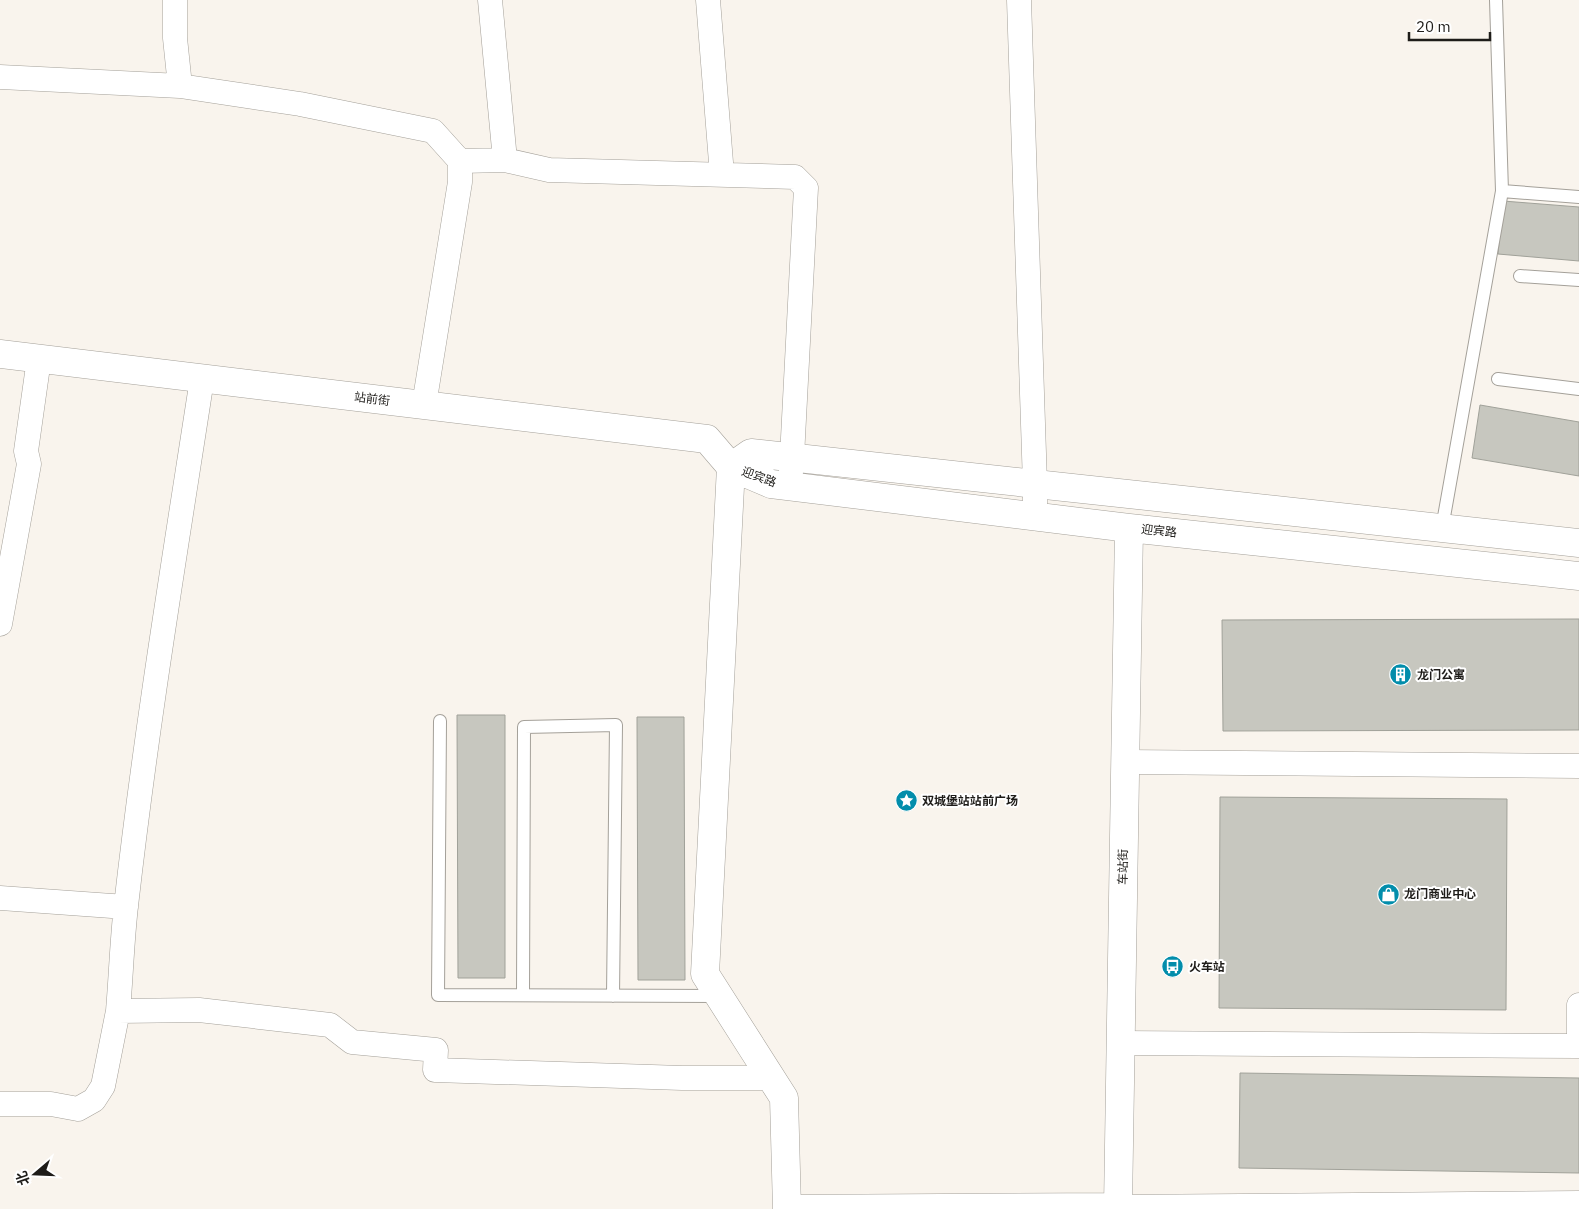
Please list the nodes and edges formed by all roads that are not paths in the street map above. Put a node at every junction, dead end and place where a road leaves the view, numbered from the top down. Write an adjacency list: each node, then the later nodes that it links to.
1 (175, 0): 7 (street)
2 (490, 0): 8 (street)
3 (708, 0): 10 (street)
4 (1019, 0): 23 (street)
5 (1496, 0): 11 (lane)
6 (0, 77): 7 (street)
7 (180, 86): 9 (street)
8 (505, 160): 9 (street); 10 (street)
9 (460, 161): 20 (street)
10 (722, 175): 21 (street)
11 (1502, 191): 12 (lane); 27 (lane)
12 (1579, 197)
13 (1520, 276): 14 (lane)
14 (1579, 280)
15 (0, 354): 16 (main road, 站前街)
16 (39, 359): 17 (main road, 站前街); 30 (street)
17 (202, 378): 20 (main road, 站前街); 35 (street)
18 (1498, 378): 19 (lane)
19 (1579, 390)
20 (424, 405): 22 (main road, 站前街)
21 (792, 457): 22 (main road, 迎宾路); 23 (main road, 迎宾路); 24 (street)
22 (731, 467): 24 (main road, 迎宾路); 38 (main road)
23 (1035, 484): 25 (street); 27 (main road, 迎宾路)
24 (790, 486): 25 (main road, 迎宾路)
25 (1035, 515): 26 (main road, 迎宾路)
26 (1129, 528): 29 (main road, 迎宾路); 32 (main road, 车站街)
27 (1442, 528): 28 (main road, 迎宾路)
28 (1579, 543)
29 (1579, 576)
30 (0, 624)
31 (440, 720): 36 (lane)
32 (1125, 762): 33 (street); 41 (main road, 车站街)
33 (1579, 766)
34 (0, 898): 35 (street)
35 (126, 907): 40 (street)
36 (523, 995): 37 (lane); 37 (lane)
37 (614, 996): 38 (lane)
38 (718, 996): 42 (main road)
39 (1579, 1005): 41 (street)
40 (118, 1011): 42 (street); 43 (street)
41 (1120, 1042): 45 (main road, 车站街)
42 (771, 1078): 45 (main road)
43 (0, 1104)
44 (1579, 1204): 45 (street)
45 (1118, 1207)

